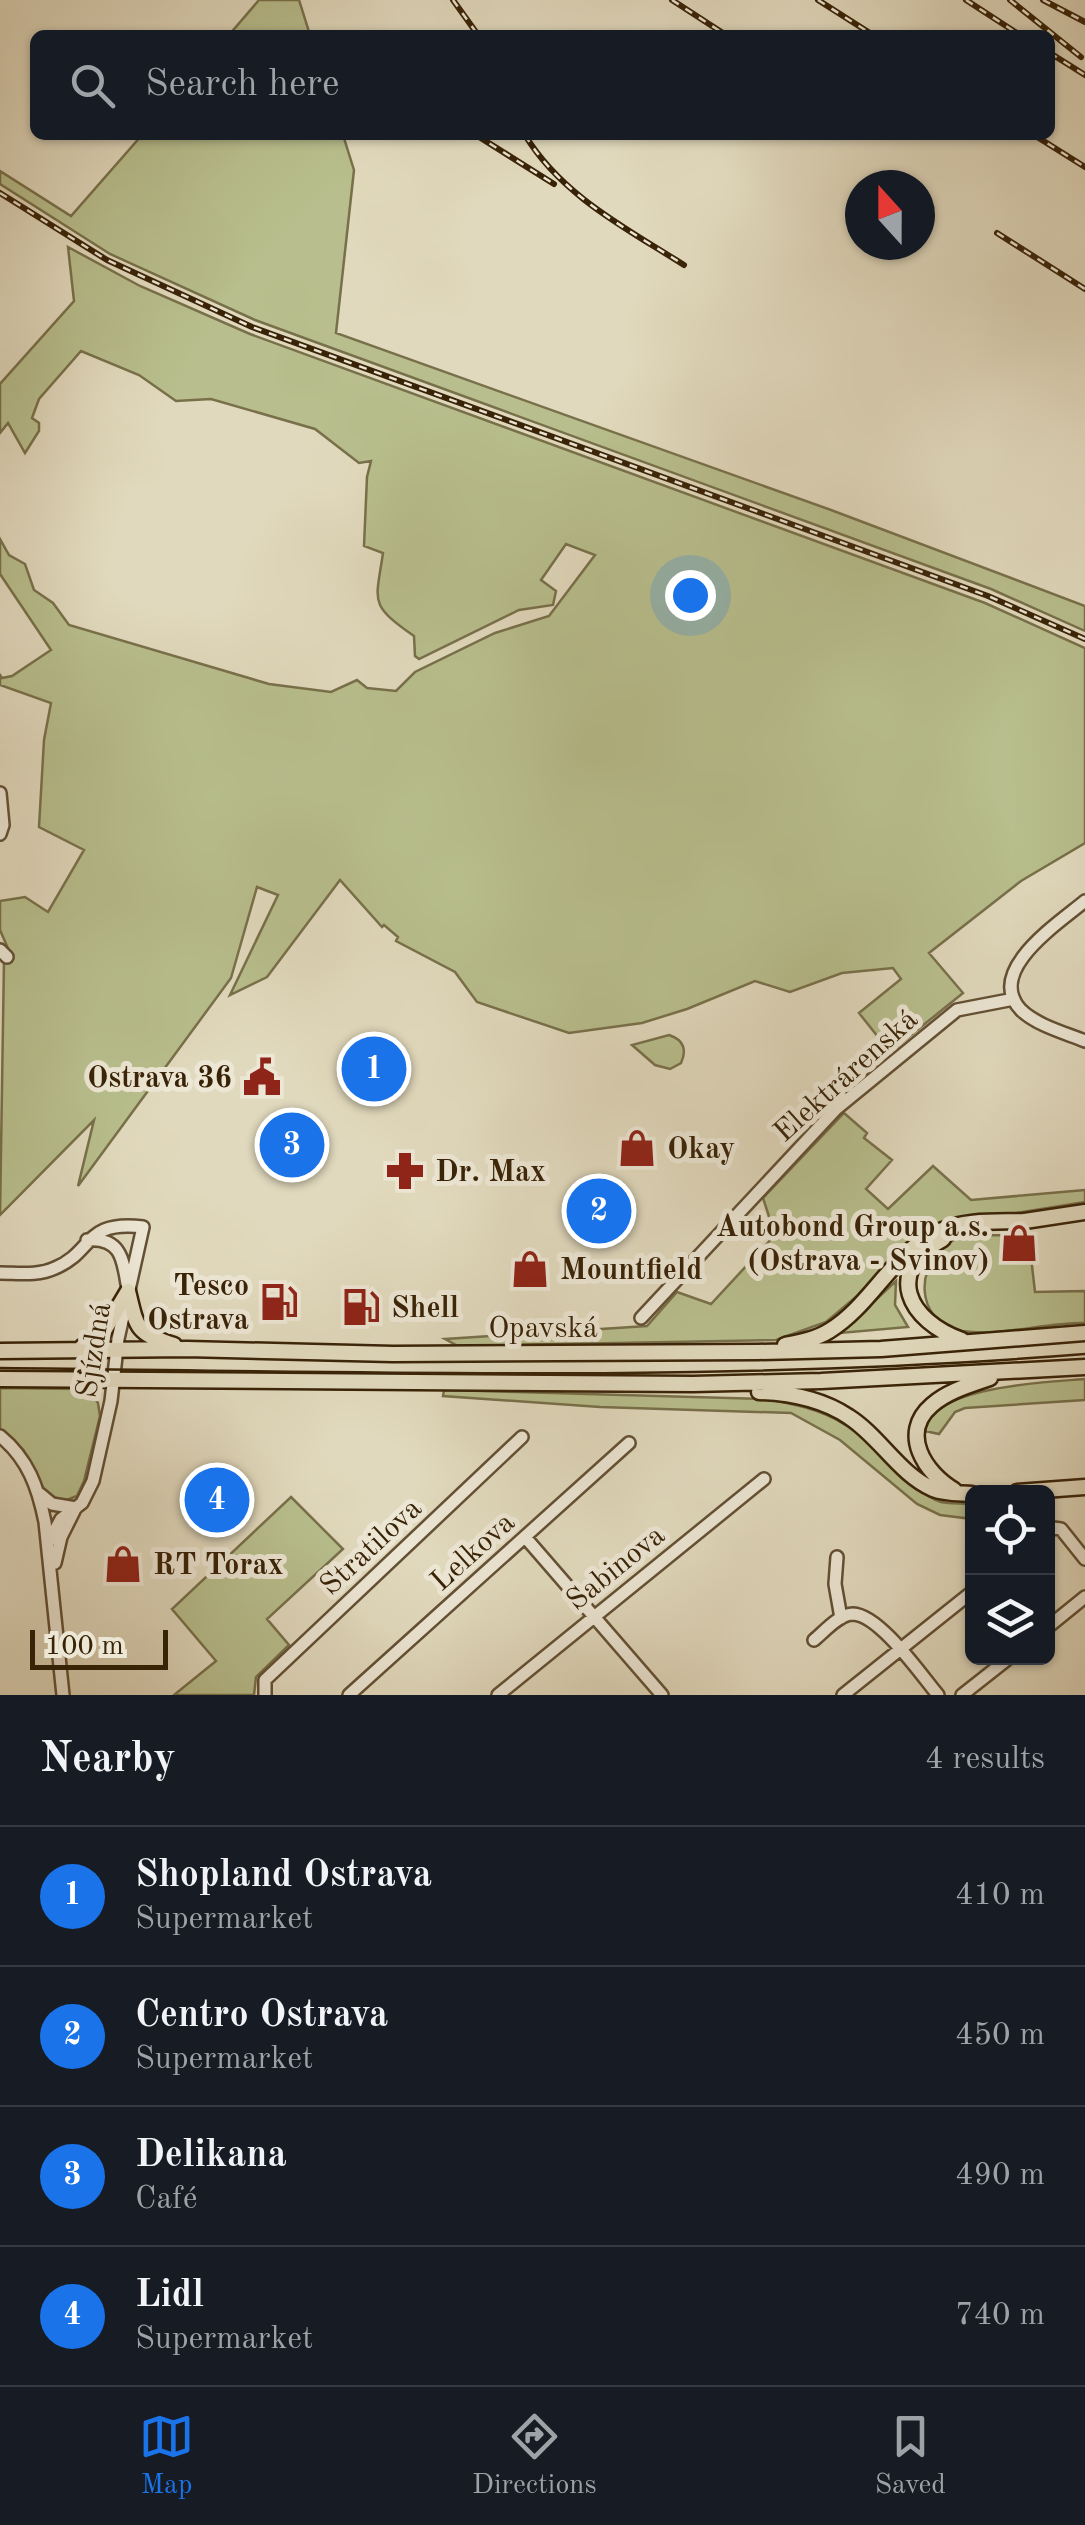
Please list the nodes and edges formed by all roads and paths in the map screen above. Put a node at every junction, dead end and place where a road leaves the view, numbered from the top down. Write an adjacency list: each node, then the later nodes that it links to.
1 (0, 793): 2 (street)
2 (0, 834)
3 (1085, 901): 4 (street)
4 (1014, 1000): 5 (street); 11 (street, Elektrárenská)
5 (1085, 1041)
6 (1085, 1212): 7 (main road)
7 (1026, 1221): 13 (main road); 18 (main road)
8 (87, 1240): 9 (street); 10 (street); 10 (street, Sjízdná)
9 (0, 1274)
10 (128, 1291): 14 (street, Sjízdná); 15 (main road); 16 (main road)
11 (642, 1318)
12 (1085, 1333): 13 (main road, Opavská)
13 (972, 1343): 18 (main road, Opavská)
14 (117, 1349): 15 (main road, Opavská); 16 (main road, Opavská); 22 (street, Sjízdná)
15 (186, 1349): 18 (main road, Opavská)
16 (71, 1350): 17 (main road, Opavská)
17 (0, 1351)
18 (758, 1352)
19 (1085, 1368): 20 (main road, Opavská)
20 (1001, 1373): 23 (main road, Opavská); 30 (main road)
21 (0, 1378): 22 (main road, Opavská)
22 (114, 1380): 23 (main road, Opavská); 33 (street, Sjízdná)
23 (694, 1384): 32 (main road)
24 (0, 1436): 31 (street)
25 (522, 1437): 49 (street, Stratilova)
26 (629, 1443): 35 (street, Lelkova)
27 (764, 1479): 42 (street, Sabinova)
28 (1085, 1487): 29 (main road)
29 (1055, 1489)
30 (965, 1493)
31 (40, 1494): 33 (street); 36 (street)
32 (965, 1494)
33 (76, 1508): 36 (street); 39 (street)
34 (1055, 1530): 38 (street)
35 (525, 1538): 42 (street); 50 (street, Lelkova)
36 (48, 1543): 39 (street)
37 (837, 1558): 43 (street)
38 (1085, 1558)
39 (52, 1587): 48 (street)
40 (1085, 1597): 44 (street)
41 (965, 1598): 46 (street)
42 (594, 1616): 51 (street, Sabinova); 52 (street)
43 (840, 1618): 45 (street); 46 (street)
44 (1055, 1621)
45 (814, 1640)
46 (901, 1649): 53 (street); 54 (street)
47 (1000, 1665): 55 (street)
48 (63, 1695)
49 (265, 1695)
50 (349, 1695)
51 (498, 1695)
52 (662, 1695)
53 (843, 1695)
54 (938, 1695)
55 (962, 1695)

